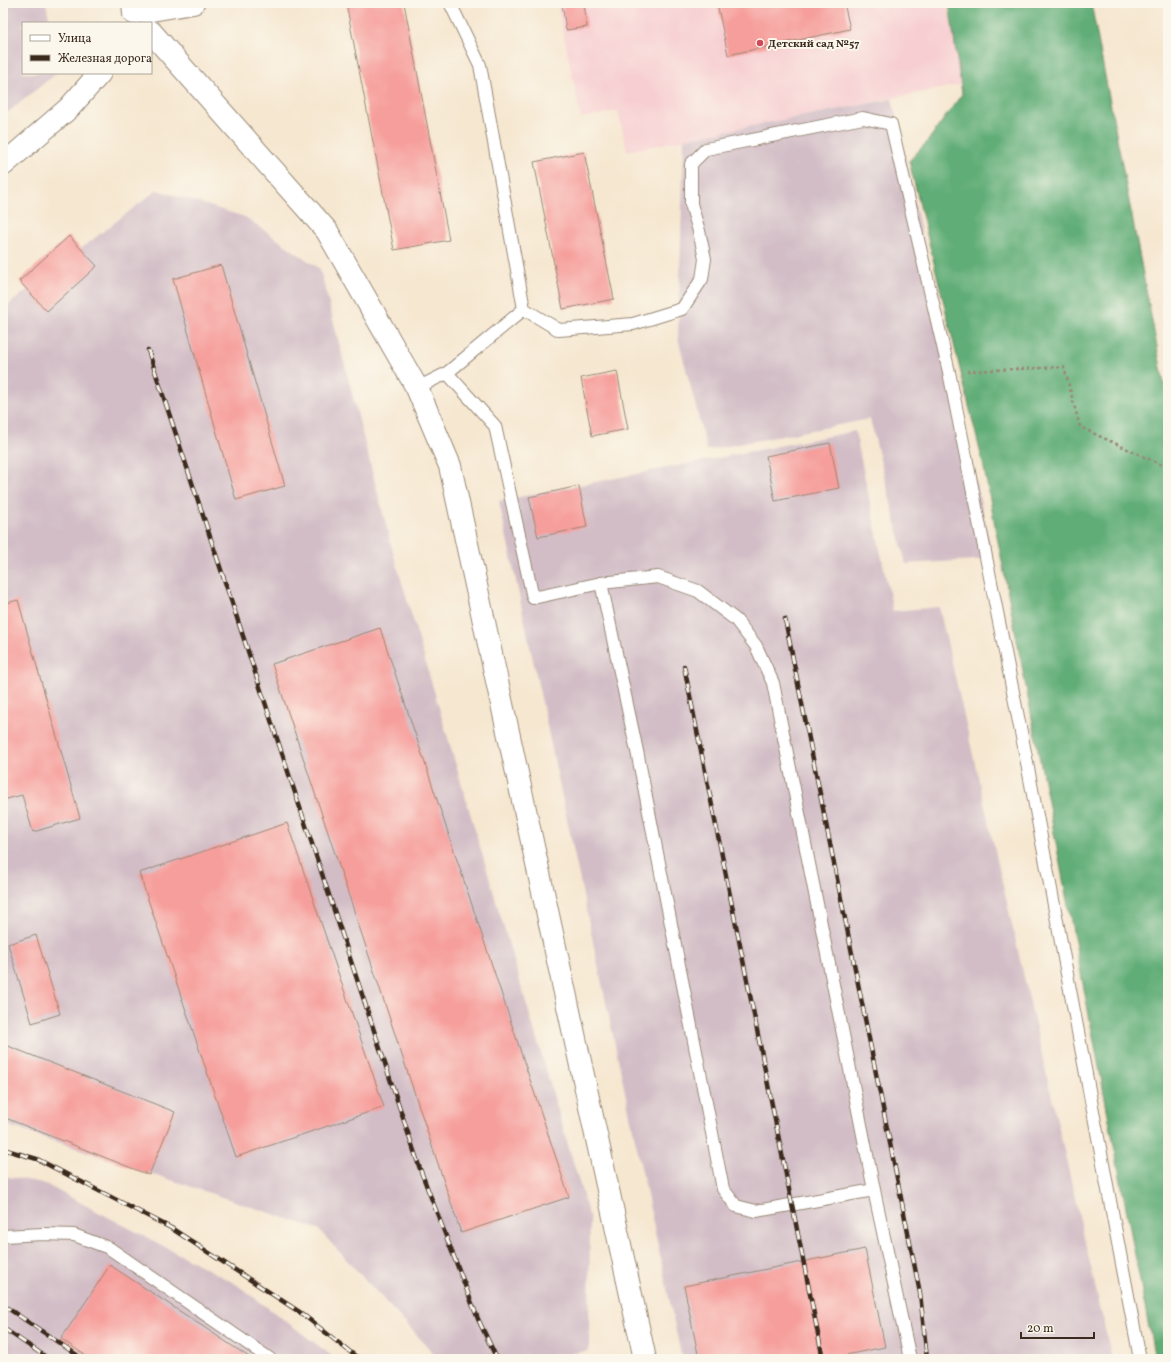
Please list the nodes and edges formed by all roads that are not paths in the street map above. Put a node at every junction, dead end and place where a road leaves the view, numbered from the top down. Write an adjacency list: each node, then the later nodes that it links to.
1 (193, 3): 3 (street)
2 (450, 3): 7 (lane)
3 (134, 15)
4 (152, 33): 9 (street)
5 (99, 74): 6 (street)
6 (3, 165)
7 (524, 309): 8 (lane); 16 (lane)
8 (447, 373): 9 (lane); 10 (lane)
9 (417, 388): 14 (street)
10 (601, 583): 11 (lane); 11 (lane)
11 (874, 1190): 15 (lane)
12 (3, 1236): 13 (lane)
13 (270, 1359)
14 (645, 1359)
15 (910, 1359)
16 (1140, 1359)

